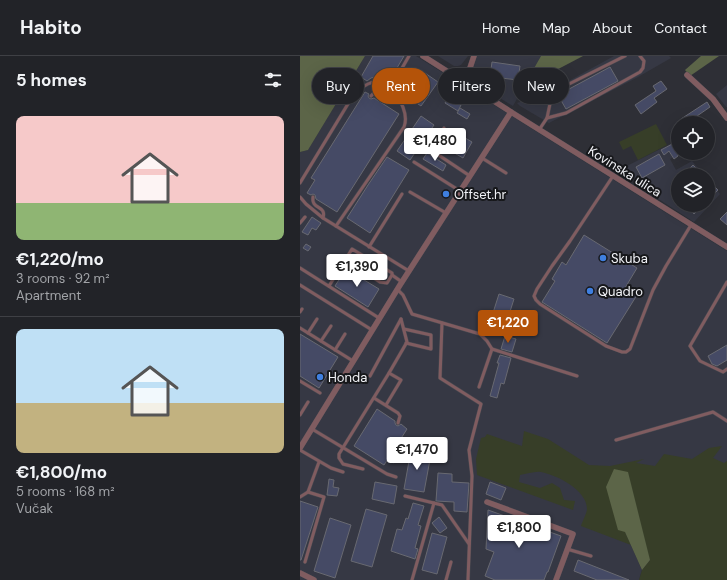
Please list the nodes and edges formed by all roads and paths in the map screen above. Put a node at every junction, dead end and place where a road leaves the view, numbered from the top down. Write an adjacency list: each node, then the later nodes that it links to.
1 (409, 56): 6 (lane)
2 (423, 56): 7 (street, Kovinska ulica)
3 (474, 56): 8 (street)
4 (625, 56): 14 (lane)
5 (640, 56): 14 (lane)
6 (402, 68)
7 (442, 68)
8 (470, 68)
9 (687, 75): 15 (street)
10 (372, 83): 23 (lane)
11 (400, 104): 34 (lane)
12 (498, 104): 13 (street, Kovinska ulica)
13 (511, 112): 17 (street, Kovinska ulica); 18 (street)
14 (547, 118): 17 (lane)
15 (727, 118)
16 (444, 128): 21 (lane)
17 (539, 130): 22 (street, Kovinska ulica)
18 (482, 158): 20 (lane); 21 (street)
19 (414, 162): 24 (lane)
20 (506, 173)
21 (470, 176): 24 (street)
22 (613, 176): 33 (street, Kovinska ulica); 33 (lane)
23 (300, 183)
24 (460, 191): 29 (street)
25 (410, 192): 29 (lane)
26 (402, 194): 35 (lane)
27 (300, 197): 31 (lane)
28 (313, 197): 31 (lane)
29 (446, 213): 39 (street)
30 (305, 217): 32 (lane)
31 (323, 218): 34 (lane)
32 (300, 223)
33 (691, 225): 36 (street, Kovinska ulica)
34 (336, 226): 35 (lane)
35 (369, 247): 39 (lane)
36 (727, 247)
37 (346, 260): 40 (lane); 40 (lane); 44 (lane)
38 (300, 268): 44 (lane)
39 (409, 271): 41 (street)
40 (392, 275): 41 (lane)
41 (402, 282): 45 (street)
42 (727, 282): 60 (lane)
43 (300, 285): 52 (lane)
44 (329, 286): 46 (lane)
45 (397, 289): 46 (street); 48 (lane)
46 (379, 318): 52 (street)
47 (317, 319): 53 (lane)
48 (442, 322): 57 (lane); 86 (lane)
49 (331, 326): 55 (lane)
50 (300, 328): 53 (lane)
51 (404, 329): 56 (lane); 56 (lane); 62 (lane)
52 (372, 330): 59 (street)
53 (308, 333): 55 (lane)
54 (345, 334): 58 (lane)
55 (321, 341): 58 (lane)
56 (406, 343): 61 (lane)
57 (492, 348): 63 (lane); 65 (lane)
58 (335, 350): 59 (lane)
59 (353, 361): 73 (street)
60 (727, 369)
61 (389, 373): 67 (lane); 69 (lane)
62 (370, 376)
63 (577, 376)
64 (300, 381): 66 (lane)
65 (479, 387)
66 (320, 393)
67 (374, 398): 69 (lane); 75 (lane)
68 (308, 402): 70 (lane)
69 (386, 405): 72 (lane)
70 (300, 415)
71 (727, 421): 74 (lane)
72 (398, 423)
73 (312, 429): 75 (lane); 76 (street)
74 (616, 440)
75 (343, 448): 78 (lane); 80 (lane)
76 (300, 449): 77 (lane)
77 (319, 462): 79 (lane); 81 (lane)
78 (363, 469)
79 (343, 472)
80 (396, 477)
81 (308, 492): 83 (lane); 89 (lane)
82 (404, 496): 85 (lane)
83 (300, 497)
84 (487, 502): 87 (street)
85 (434, 503): 86 (lane); 94 (lane)
86 (469, 544): 96 (lane)
87 (567, 549): 88 (lane); 92 (street)
88 (591, 556)
89 (305, 562)
90 (451, 562): 95 (lane)
91 (300, 573): 93 (street)
92 (558, 579)
93 (314, 580)
94 (412, 580)
95 (446, 580)
96 (468, 580)

